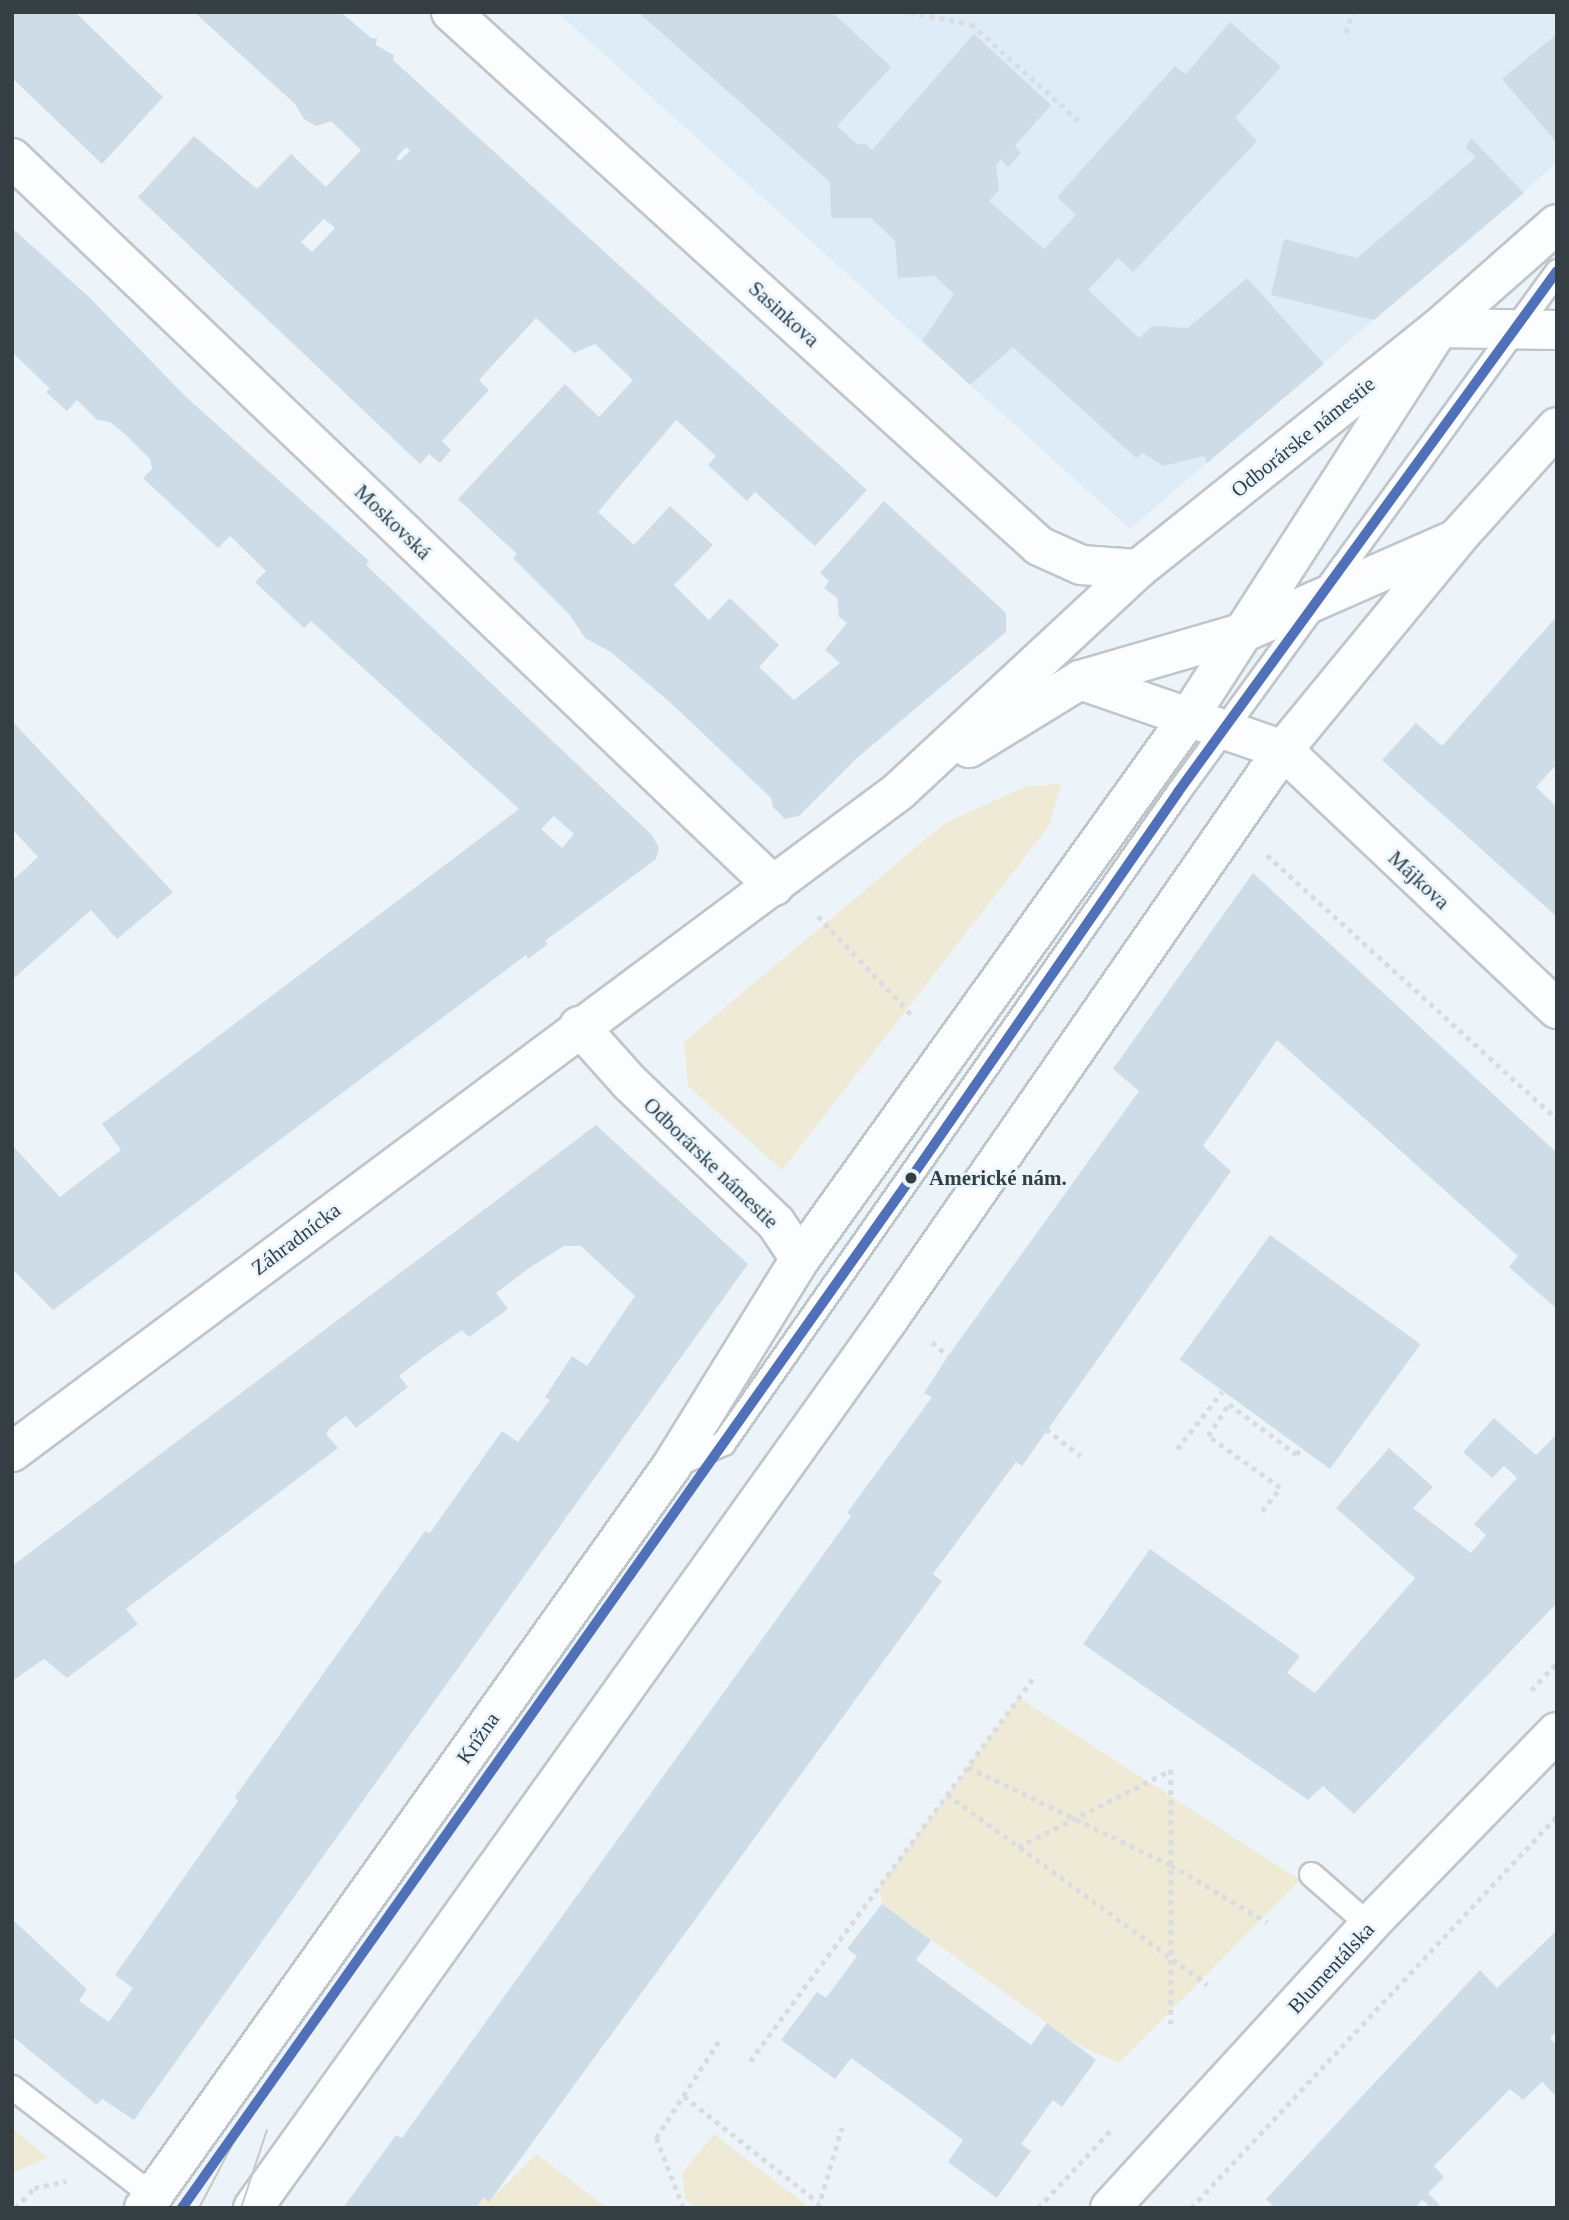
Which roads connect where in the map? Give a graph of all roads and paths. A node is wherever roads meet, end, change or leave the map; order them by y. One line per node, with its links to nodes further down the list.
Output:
1 (451, 12): 14 (street, Sasinkova)
2 (910, 12): 5 (path)
3 (1352, 12): 4 (path)
4 (1346, 33)
5 (1079, 121)
6 (12, 158): 23 (street, Moskovská)
7 (1557, 224): 9 (street)
8 (1557, 271): 10 (lane)
9 (1439, 328): 10 (street); 14 (street, Odborárske námestie); 16 (street, Odborárske námestie)
10 (1513, 329): 11 (street); 15 (lane)
11 (1557, 330)
12 (1557, 427): 13 (street, Odborárske námestie)
13 (1457, 538): 15 (street, Odborárske námestie); 20 (street, Odborárske námestie)
14 (1139, 569): 21 (street, Odborárske námestie)
15 (1313, 604): 16 (street, Odborárske námestie); 19 (lane)
16 (1242, 633): 17 (street, Odborárske námestie); 18 (street, Odborárske námestie)
17 (1080, 680): 18 (street); 21 (street, Odborárske námestie)
18 (1188, 718): 19 (street); 29 (street, Odborárske námestie)
19 (1224, 730): 20 (street); 38 (lane)
20 (1283, 750): 25 (street, Májkova); 63 (street, Odborárske námestie)
21 (899, 791): 23 (street, Odborárske námestie)
22 (1256, 846): 28 (path)
23 (774, 886): 27 (street, Odborárske námestie)
24 (818, 916): 26 (path)
25 (1557, 1009)
26 (917, 1021)
27 (579, 1026): 29 (street, Odborárske námestie); 34 (street, Záhradnícka)
28 (1557, 1119)
29 (800, 1259): 38 (street, Krížna)
30 (932, 1342): 31 (path)
31 (948, 1356)
32 (1222, 1392): 35 (path)
33 (1046, 1429): 37 (path)
34 (15, 1445)
35 (1177, 1449)
36 (1301, 1449): 39 (path)
37 (1081, 1456)
38 (671, 1467): 60 (street, Krížna)
39 (1262, 1511)
40 (1035, 1676): 42 (path)
41 (1557, 1732): 50 (street, Blumentálska)
42 (968, 1768): 43 (path); 45 (path)
43 (947, 1794): 46 (path); 55 (path)
44 (1557, 1816): 66 (path)
45 (1075, 1818): 46 (path); 47 (path); 47 (path)
46 (1018, 1847): 51 (path)
47 (1171, 1865): 49 (path); 51 (path)
48 (1311, 1874): 50 (lane)
49 (1267, 1922)
50 (1369, 1926): 65 (street, Blumentálska)
51 (1171, 1961): 52 (path); 53 (path)
52 (1208, 1985)
53 (1171, 2024)
54 (720, 2039): 57 (path)
55 (750, 2061)
56 (12, 2087): 59 (lane)
57 (684, 2096): 61 (path); 64 (path)
58 (842, 2127): 61 (path)
59 (114, 2169): 60 (lane); 62 (path)
60 (155, 2204)
61 (818, 2205)
62 (15, 2208)
63 (253, 2208)
64 (683, 2208)
65 (1110, 2208)
66 (1191, 2208)

